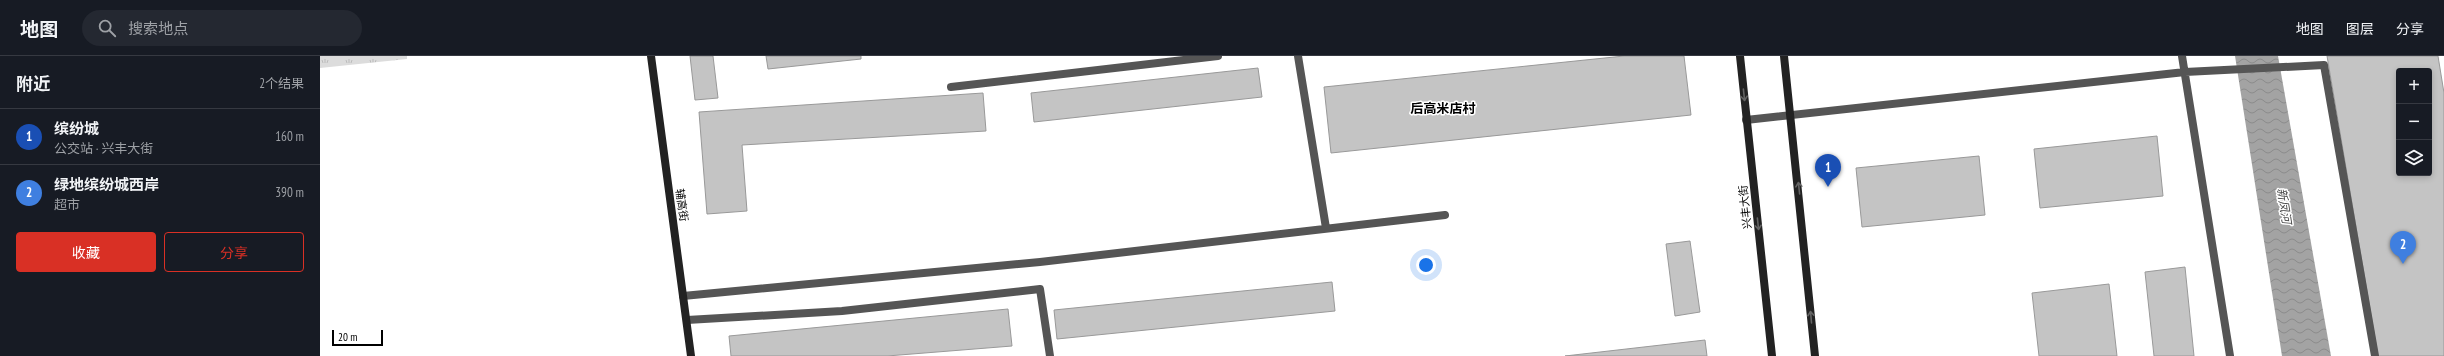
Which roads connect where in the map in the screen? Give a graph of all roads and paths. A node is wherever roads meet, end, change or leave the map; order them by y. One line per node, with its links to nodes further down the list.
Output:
1 (651, 56): 13 (main road, 辅高街)
2 (1218, 56): 8 (street)
3 (1298, 56): 12 (street)
4 (1740, 56): 10 (main road, 兴丰大街, one-way to 10)
5 (1784, 56): 9 (main road)
6 (2182, 56): 7 (street)
7 (2185, 72): 9 (street); 19 (street); 20 (street)
8 (952, 87)
9 (1791, 117): 10 (street); 18 (main road, one-way to 9)
10 (1746, 120): 17 (main road, 兴丰大街, one-way to 17)
11 (1445, 215): 12 (street)
12 (1326, 228): 13 (street)
13 (683, 296): 14 (main road, 辅高街)
14 (687, 320): 15 (main road, 辅高街); 16 (street)
15 (691, 356)
16 (1050, 356)
17 (1772, 356)
18 (1815, 356)
19 (2230, 356)
20 (2374, 356)

